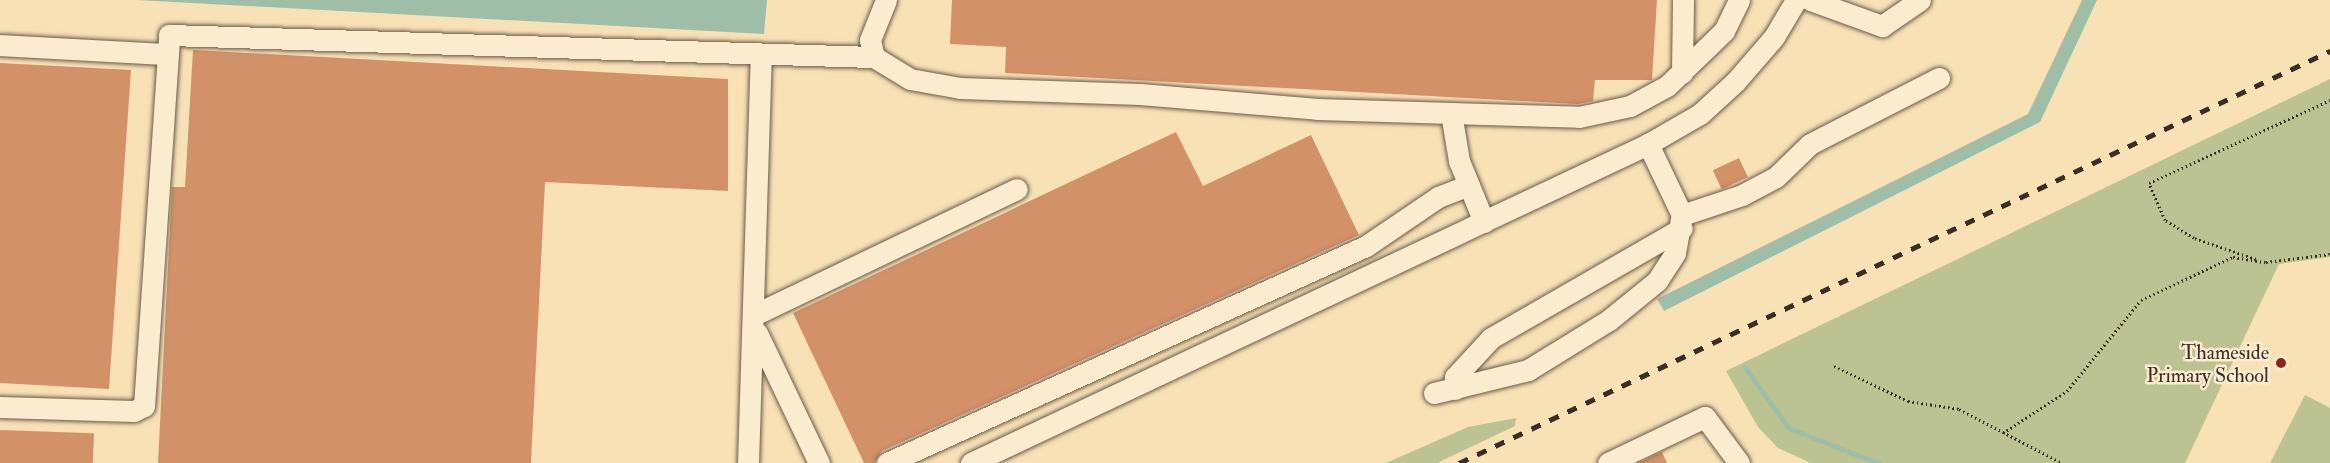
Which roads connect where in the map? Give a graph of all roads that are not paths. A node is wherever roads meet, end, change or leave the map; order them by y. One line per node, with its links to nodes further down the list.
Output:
1 (886, 0): 10 (street)
2 (1683, 0): 11 (street)
3 (1739, 0): 11 (street)
4 (1796, 0): 14 (street)
5 (1810, 0): 6 (street)
6 (1920, 0)
7 (0, 45): 8 (street)
8 (168, 54): 9 (street); 24 (street)
9 (761, 54): 10 (street); 21 (street)
10 (874, 57): 13 (street)
11 (1682, 73): 13 (street)
12 (1939, 78): 17 (street)
13 (1451, 113): 15 (street)
14 (1648, 144): 17 (street); 18 (street)
15 (1469, 185): 18 (street); 19 (street)
16 (1017, 189): 21 (street)
17 (1682, 221): 22 (street); 22 (street)
18 (1484, 222): 20 (street)
19 (1366, 246): 20 (street); 27 (street)
20 (1369, 276): 28 (street)
21 (756, 322): 25 (street); 26 (street)
22 (1455, 389): 23 (street)
23 (1434, 393)
24 (0, 407)
25 (748, 463)
26 (819, 463)
27 (887, 463)
28 (971, 463)
29 (1608, 463): 30 (street)
30 (1739, 463)

